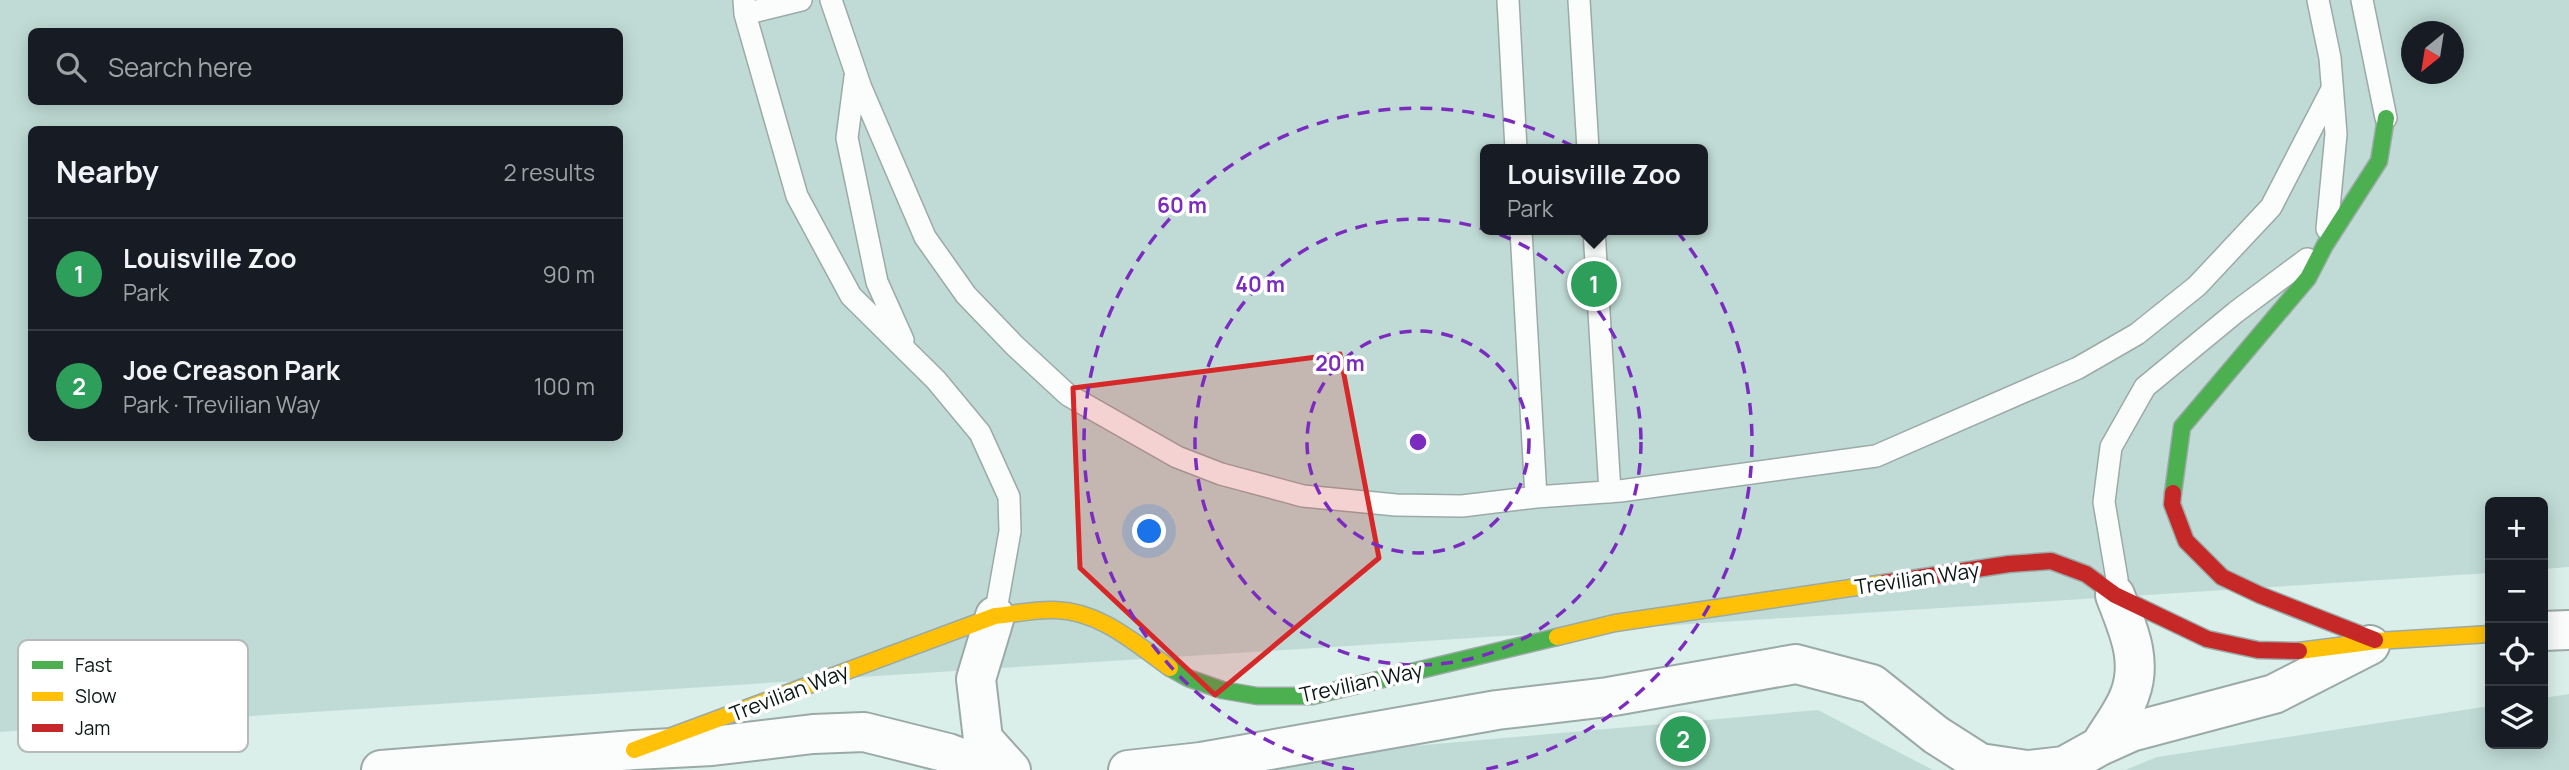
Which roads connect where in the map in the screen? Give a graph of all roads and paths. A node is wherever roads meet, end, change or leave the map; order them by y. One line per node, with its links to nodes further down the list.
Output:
1 (801, 0): 7 (lane)
2 (831, 0): 8 (lane)
3 (1508, 0): 11 (lane)
4 (1579, 0): 12 (lane)
5 (2318, 0): 9 (lane)
6 (2362, 0): 10 (lane)
7 (745, 7): 16 (lane)
8 (856, 72): 16 (lane); 18 (lane)
9 (2332, 89): 15 (lane); 17 (lane)
10 (2386, 118): 15 (street)
11 (1516, 144)
12 (1588, 144)
13 (1521, 235): 18 (lane)
14 (1594, 235): 17 (lane)
15 (2325, 245): 19 (lane); 24 (street)
16 (909, 353): 20 (lane)
17 (1610, 492): 18 (lane)
18 (1536, 497)
19 (2115, 595): 20 (street, Trevilian Way); 24 (street, Trevilian Way); 25 (street, Trevilian Way)
20 (995, 616): 26 (street, Trevilian Way); 29 (street)
21 (2569, 629): 22 (street)
22 (2548, 631)
23 (2485, 634): 24 (street, Trevilian Way)
24 (2377, 641): 25 (street, Trevilian Way)
25 (2100, 746): 31 (street, Trevilian Way)
26 (634, 750): 27 (street, Trevilian Way); 28 (street, Trevilian Way)
27 (399, 769)
28 (993, 770)
29 (1011, 770)
30 (1128, 770): 31 (street, Trevilian Way)
31 (2028, 770)

